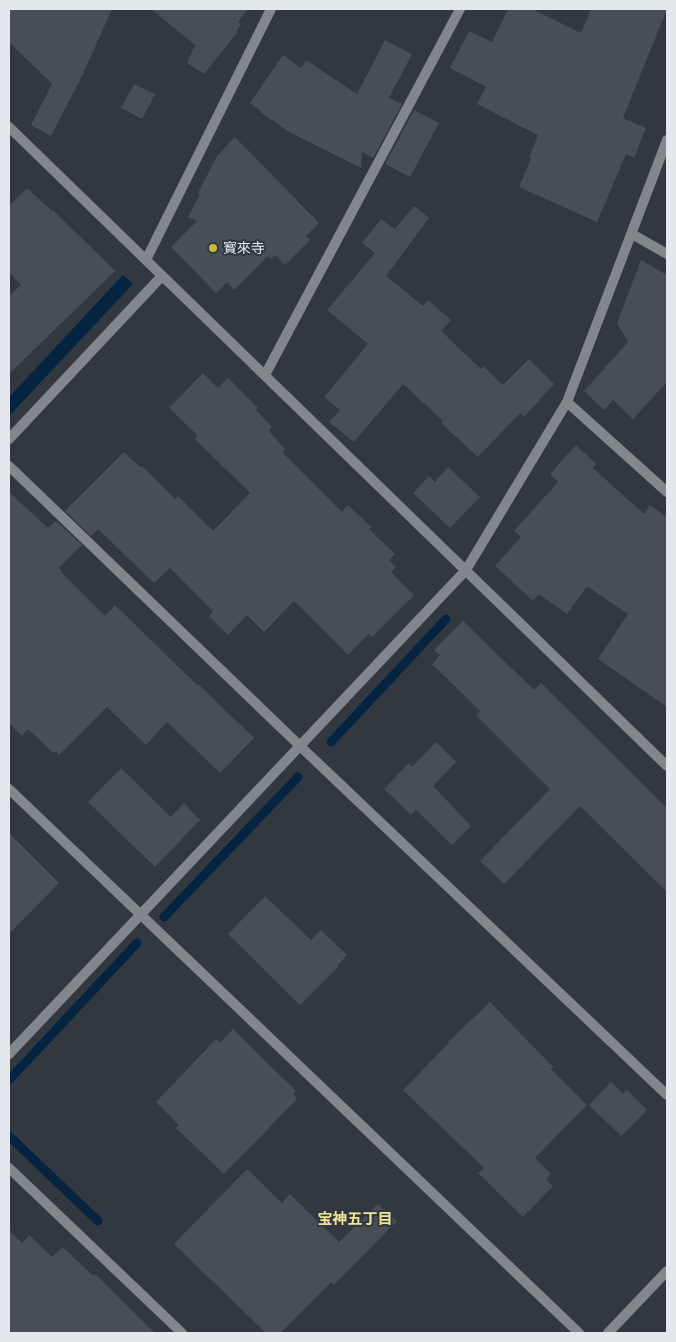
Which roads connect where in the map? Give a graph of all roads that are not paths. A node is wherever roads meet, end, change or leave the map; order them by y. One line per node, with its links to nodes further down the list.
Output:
1 (271, 9): 7 (street)
2 (460, 9): 9 (street)
3 (9, 127): 7 (street)
4 (667, 140): 5 (street)
5 (632, 234): 6 (street); 10 (street)
6 (667, 254)
7 (146, 260): 8 (street)
8 (162, 276): 9 (street); 11 (street)
9 (265, 375): 14 (street)
10 (567, 402): 13 (street); 14 (street)
11 (9, 439)
12 (9, 466): 15 (street)
13 (667, 492)
14 (466, 570): 15 (street); 16 (street)
15 (300, 746): 18 (street); 20 (street)
16 (667, 766)
17 (9, 789): 18 (street)
18 (140, 914): 19 (street); 24 (street)
19 (9, 1054)
20 (667, 1096)
21 (9, 1168): 23 (street)
22 (667, 1271): 25 (street)
23 (182, 1333)
24 (579, 1333)
25 (608, 1333)

